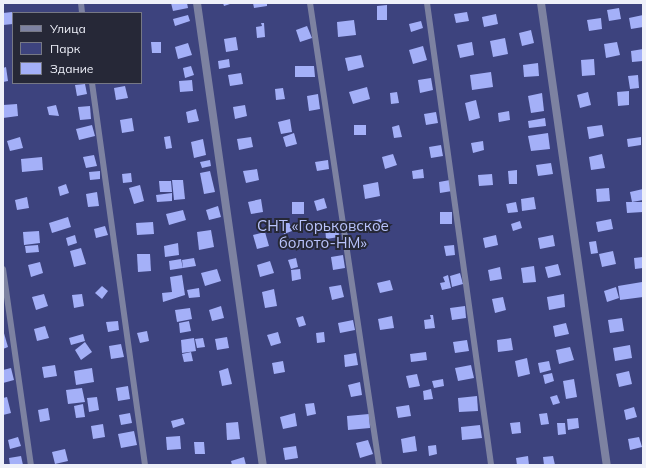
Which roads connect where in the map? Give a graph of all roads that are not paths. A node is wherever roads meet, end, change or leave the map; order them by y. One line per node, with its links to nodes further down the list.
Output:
1 (197, 3): 9 (street)
2 (310, 3): 10 (lane)
3 (427, 3): 11 (lane)
4 (540, 3): 12 (street)
5 (92, 84): 8 (lane)
6 (3, 268): 7 (lane)
7 (31, 465)
8 (145, 465)
9 (263, 465)
10 (379, 465)
11 (491, 465)
12 (607, 465)

